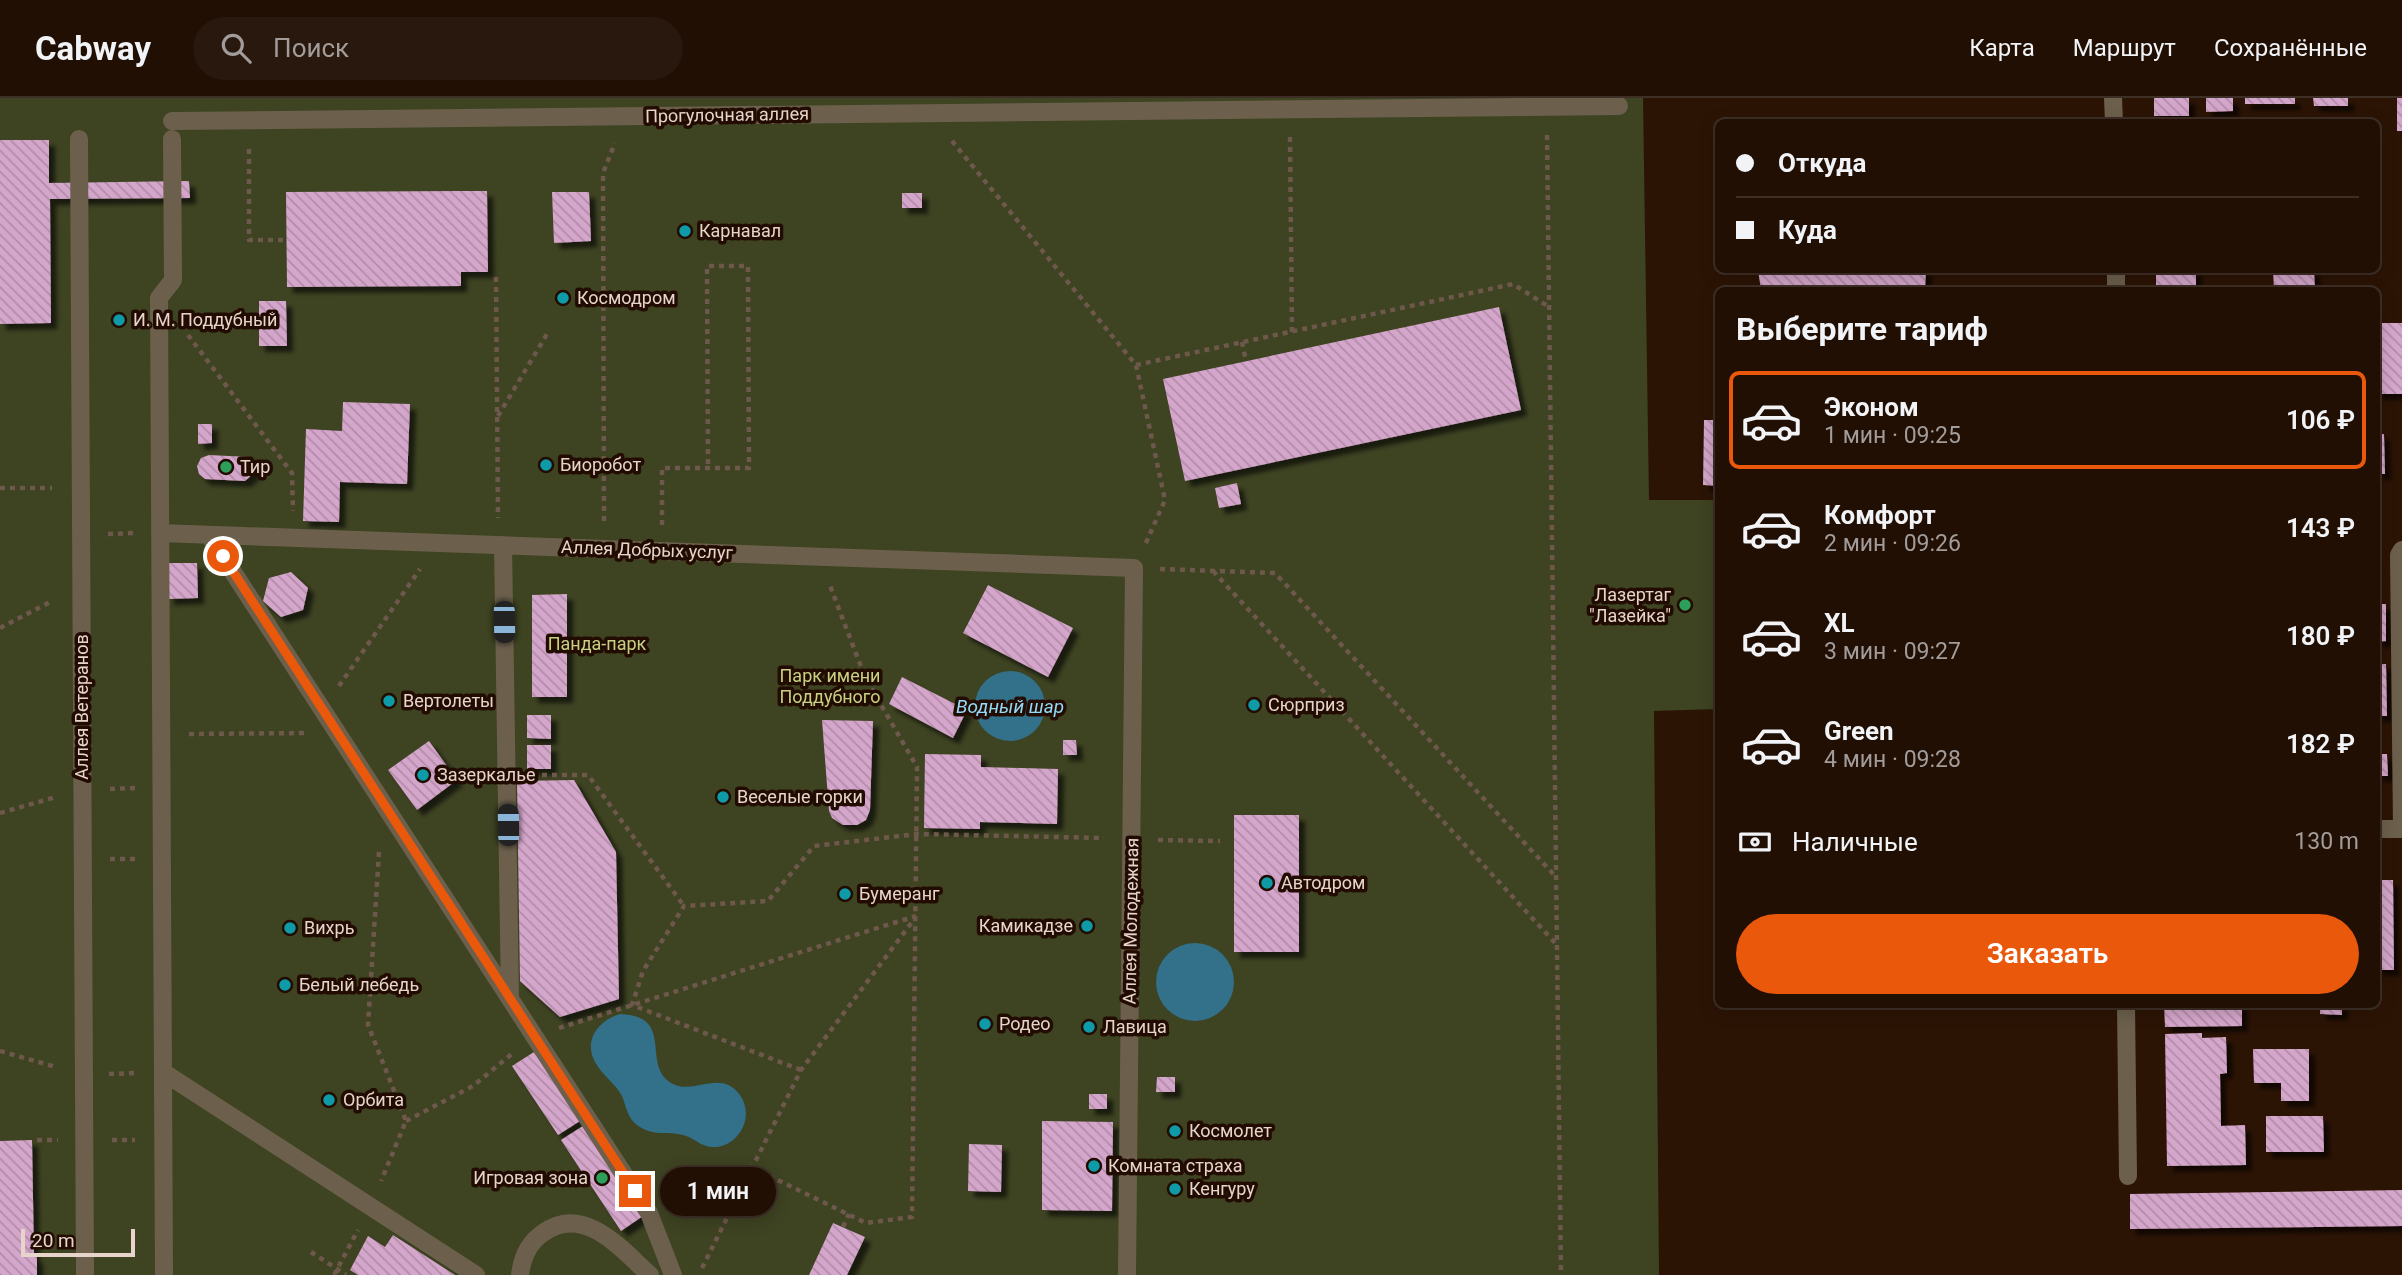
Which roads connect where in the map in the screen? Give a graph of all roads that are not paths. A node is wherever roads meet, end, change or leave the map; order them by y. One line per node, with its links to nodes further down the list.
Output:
1 (2113, 98): 3 (street)
2 (1619, 106): 5 (street, Прогулочная аллея)
3 (2114, 119)
4 (79, 139): 16 (street, Аллея Ветеранов)
5 (160, 533): 6 (street, Аллея Добрых услуг); 14 (street)
6 (209, 535): 7 (street, Аллея Добрых услуг); 12 (street)
7 (500, 545): 9 (street, Аллея Добрых услуг); 12 (street)
8 (2402, 550): 11 (street)
9 (1134, 568): 22 (street, Аллея Молодежная)
10 (2380, 829): 11 (street)
11 (2402, 829)
12 (510, 999): 21 (street)
13 (2126, 1008): 15 (street)
14 (163, 1072): 17 (street); 18 (street)
15 (2128, 1177)
16 (85, 1275)
17 (164, 1275)
18 (476, 1275)
19 (520, 1275): 20 (street)
20 (650, 1275)
21 (673, 1275)
22 (1127, 1275)

